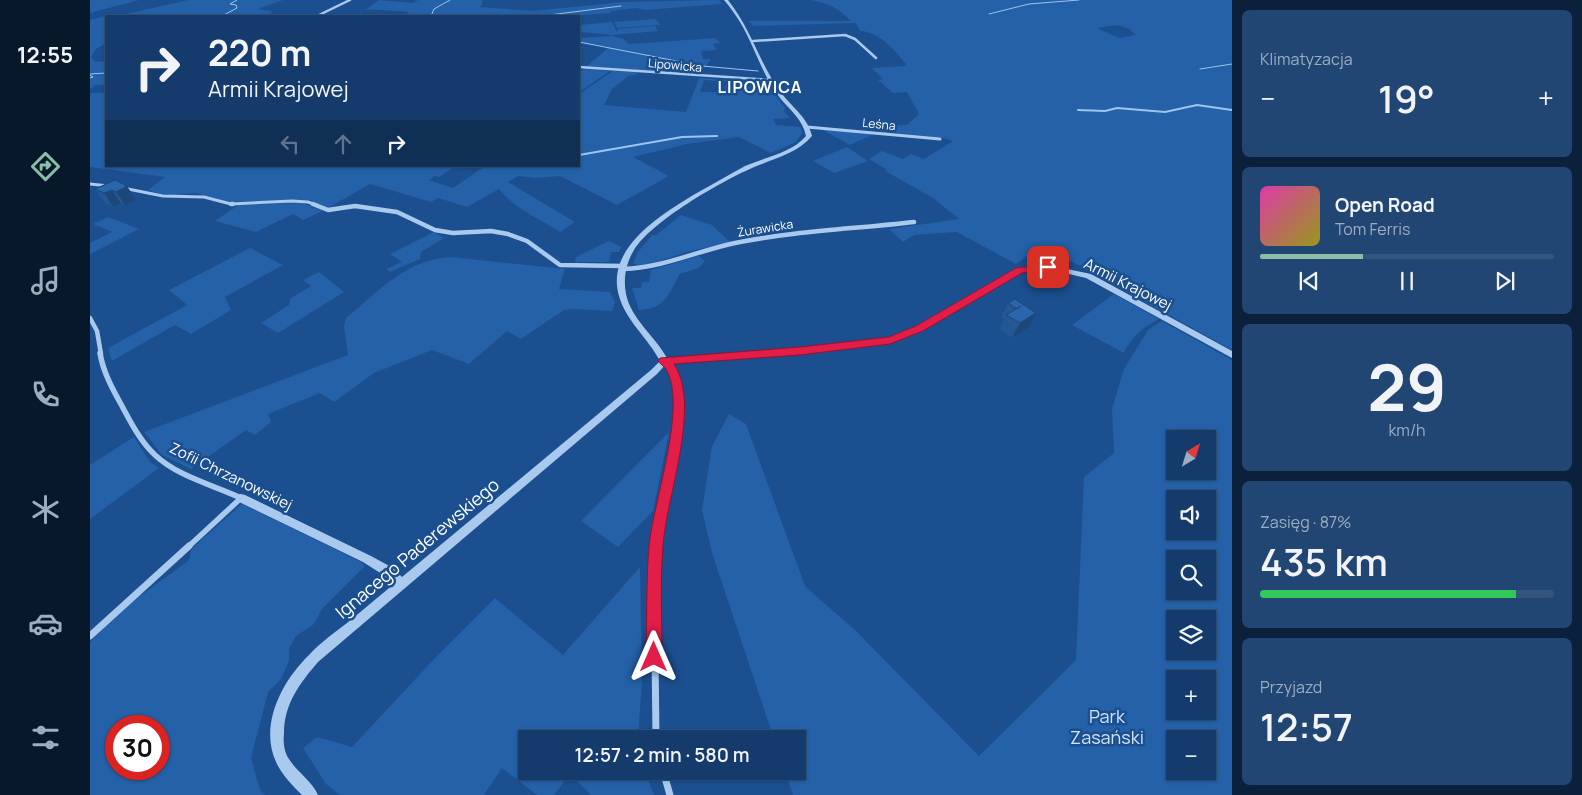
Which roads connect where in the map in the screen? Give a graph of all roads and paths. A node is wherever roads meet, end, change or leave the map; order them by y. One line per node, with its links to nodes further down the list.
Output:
1 (350, 0): 3 (street)
2 (726, 0): 4 (street)
3 (319, 15)
4 (753, 41): 5 (street); 7 (street)
5 (876, 58)
6 (580, 67): 7 (street, Lipowicka)
7 (770, 80): 8 (street)
8 (807, 127): 9 (street, Leśna); 12 (street)
9 (940, 139)
10 (90, 184): 12 (street, Żurawicka)
11 (914, 222): 12 (street, Żurawicka)
12 (623, 267): 15 (street)
13 (90, 318): 16 (street, Zofii Chrzanowskiej)
14 (1232, 355): 15 (street, Armii Krajowej)
15 (664, 361): 17 (street, Ignacego Paderewskiego); 19 (street)
16 (241, 498): 17 (street, Zofii Chrzanowskiej); 18 (street)
17 (402, 584): 21 (street, Ignacego Paderewskiego)
18 (90, 636)
19 (655, 730)
20 (666, 780): 22 (street)
21 (311, 795)
22 (670, 795)

